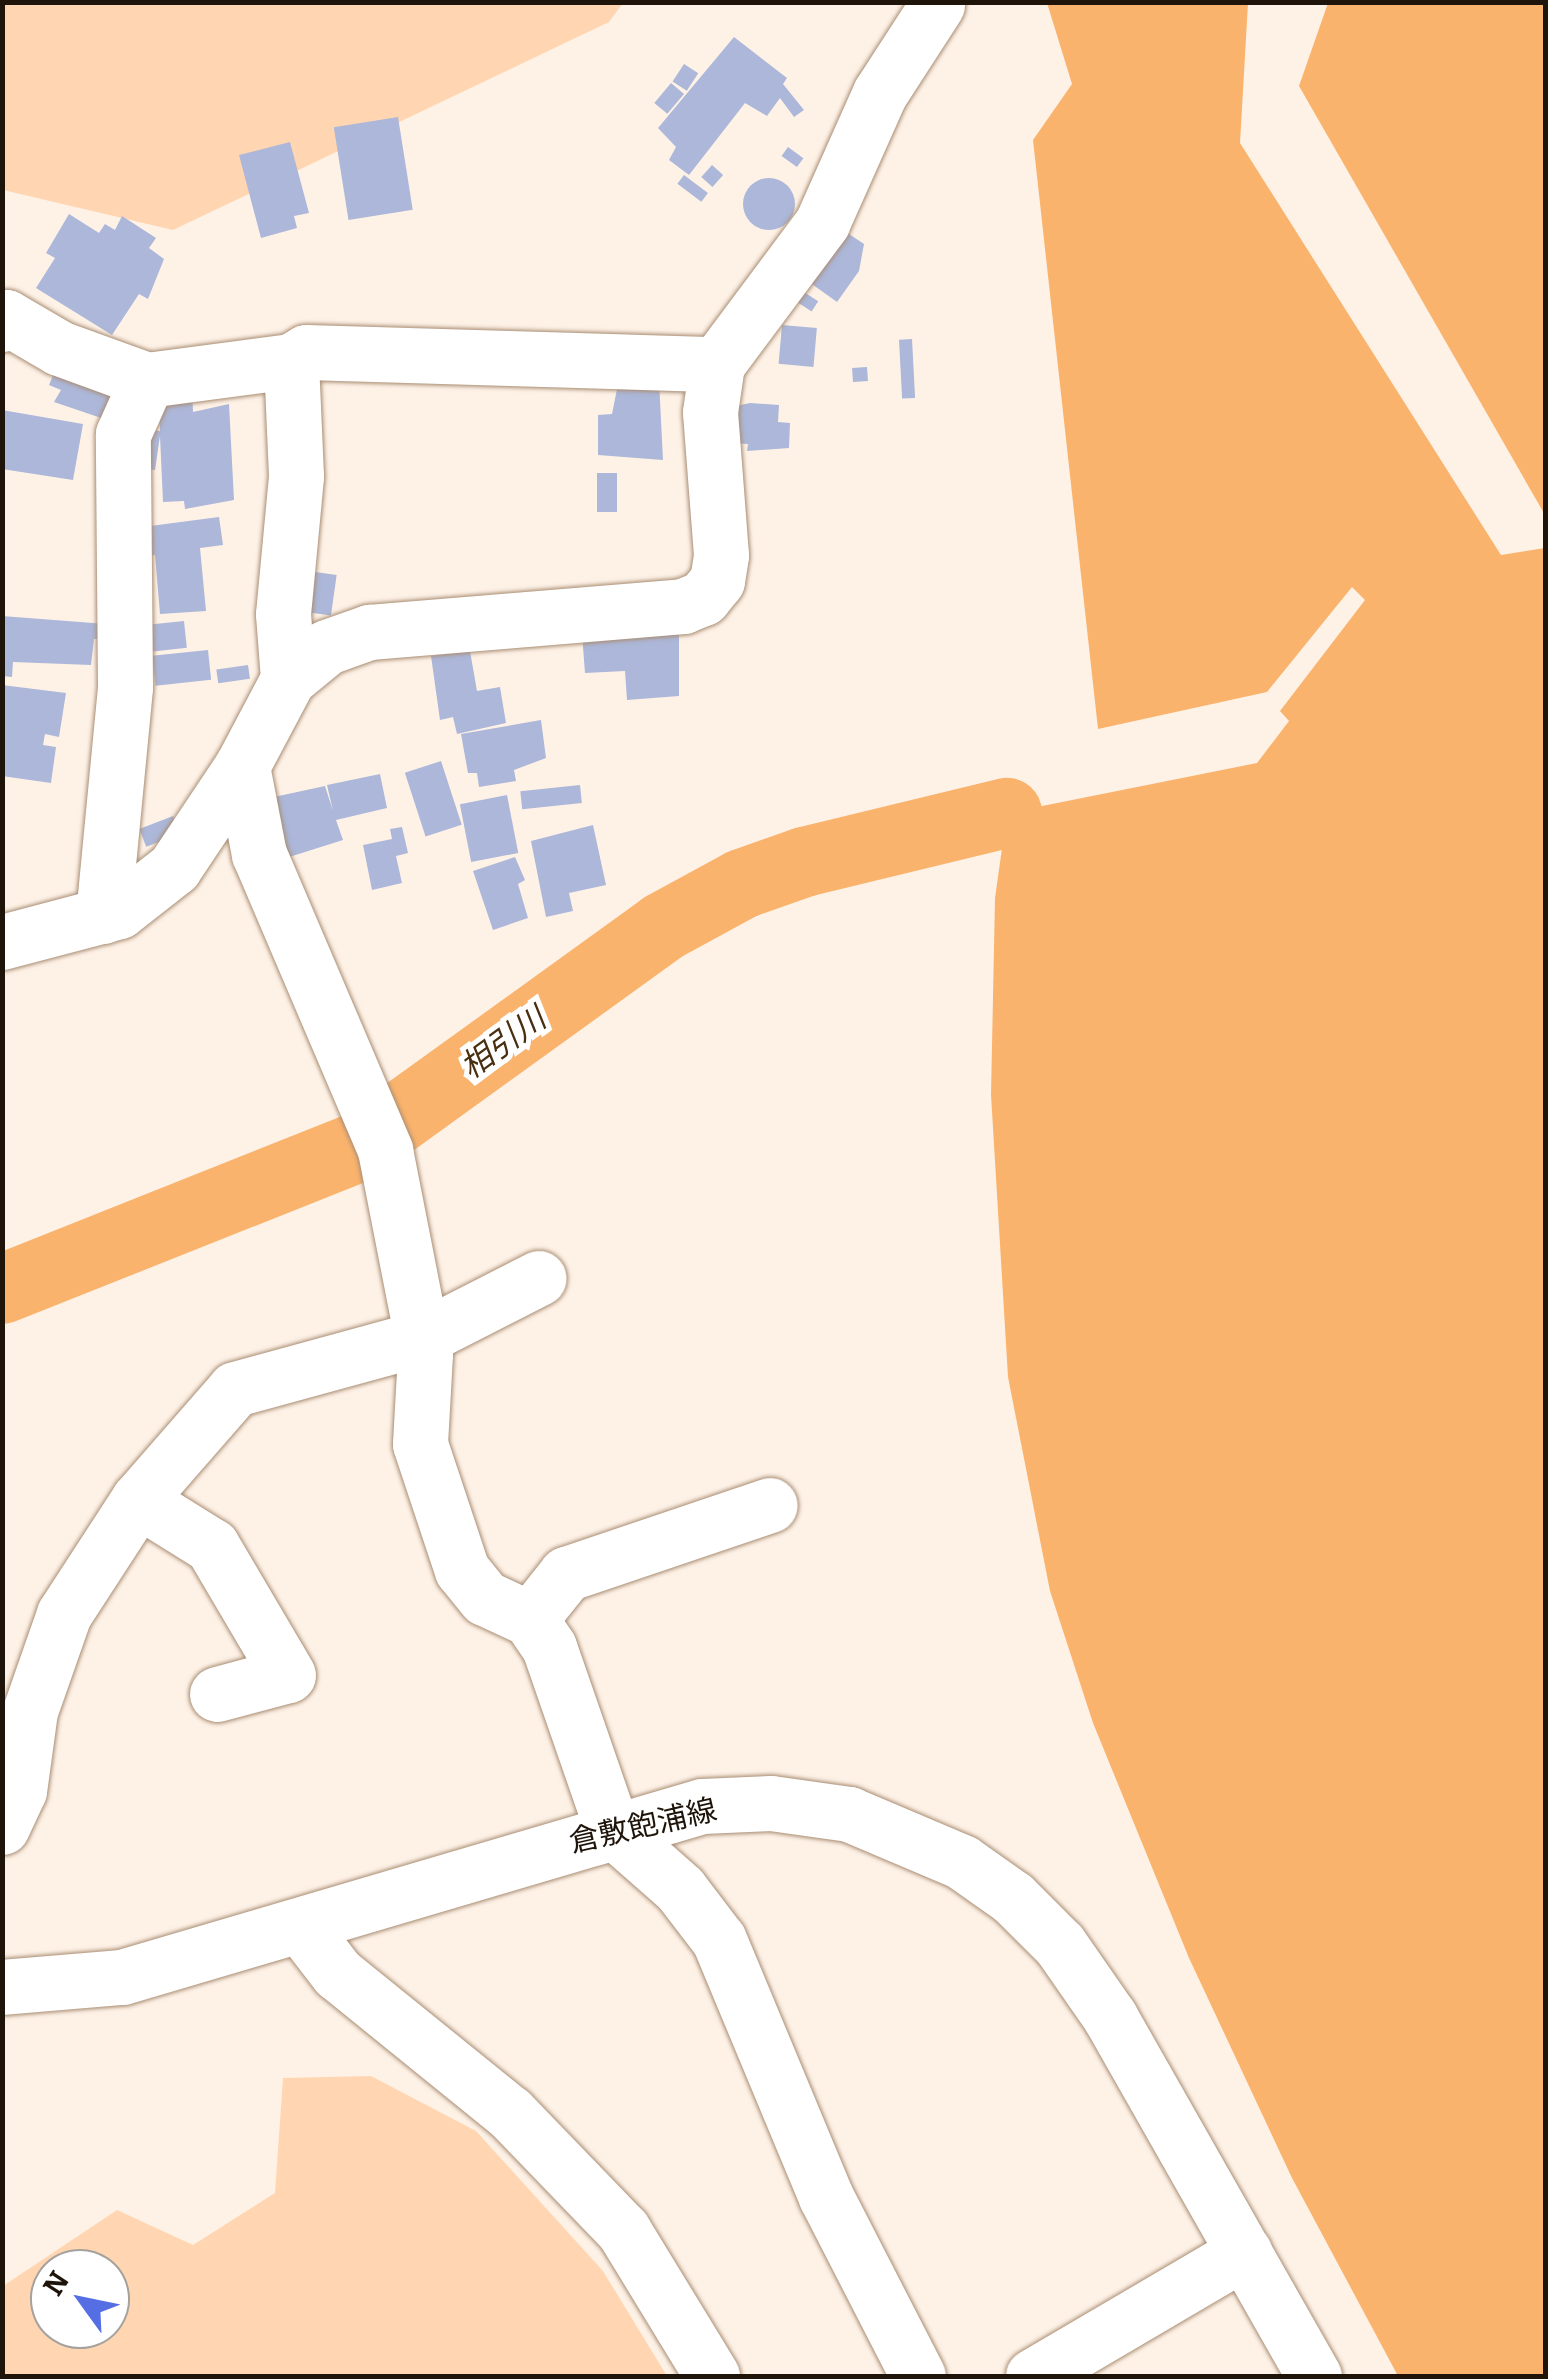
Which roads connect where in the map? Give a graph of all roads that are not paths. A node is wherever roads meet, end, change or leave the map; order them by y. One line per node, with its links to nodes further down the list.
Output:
1 (937, 5): 4 (street)
2 (2, 324): 5 (street)
3 (291, 361): 4 (street); 5 (street); 6 (street)
4 (717, 364): 6 (street)
5 (147, 380): 8 (street)
6 (288, 679): 7 (street)
7 (242, 766): 8 (street); 11 (street)
8 (103, 916): 9 (street)
9 (2, 942)
10 (539, 1278): 11 (street)
11 (422, 1338): 12 (street); 14 (street)
12 (138, 1500): 15 (street); 16 (street)
13 (770, 1504): 14 (street)
14 (530, 1618): 17 (street)
15 (218, 1694)
16 (2, 1826)
17 (612, 1829): 18 (street, 倉敷飽浦線); 20 (street, 倉敷飽浦線); 22 (street)
18 (300, 1925): 19 (street, 倉敷飽浦線); 21 (street)
19 (2, 1987)
20 (1244, 2252): 23 (street); 24 (street, 倉敷飽浦線)
21 (712, 2376)
22 (918, 2376)
23 (1032, 2376)
24 (1314, 2376)

